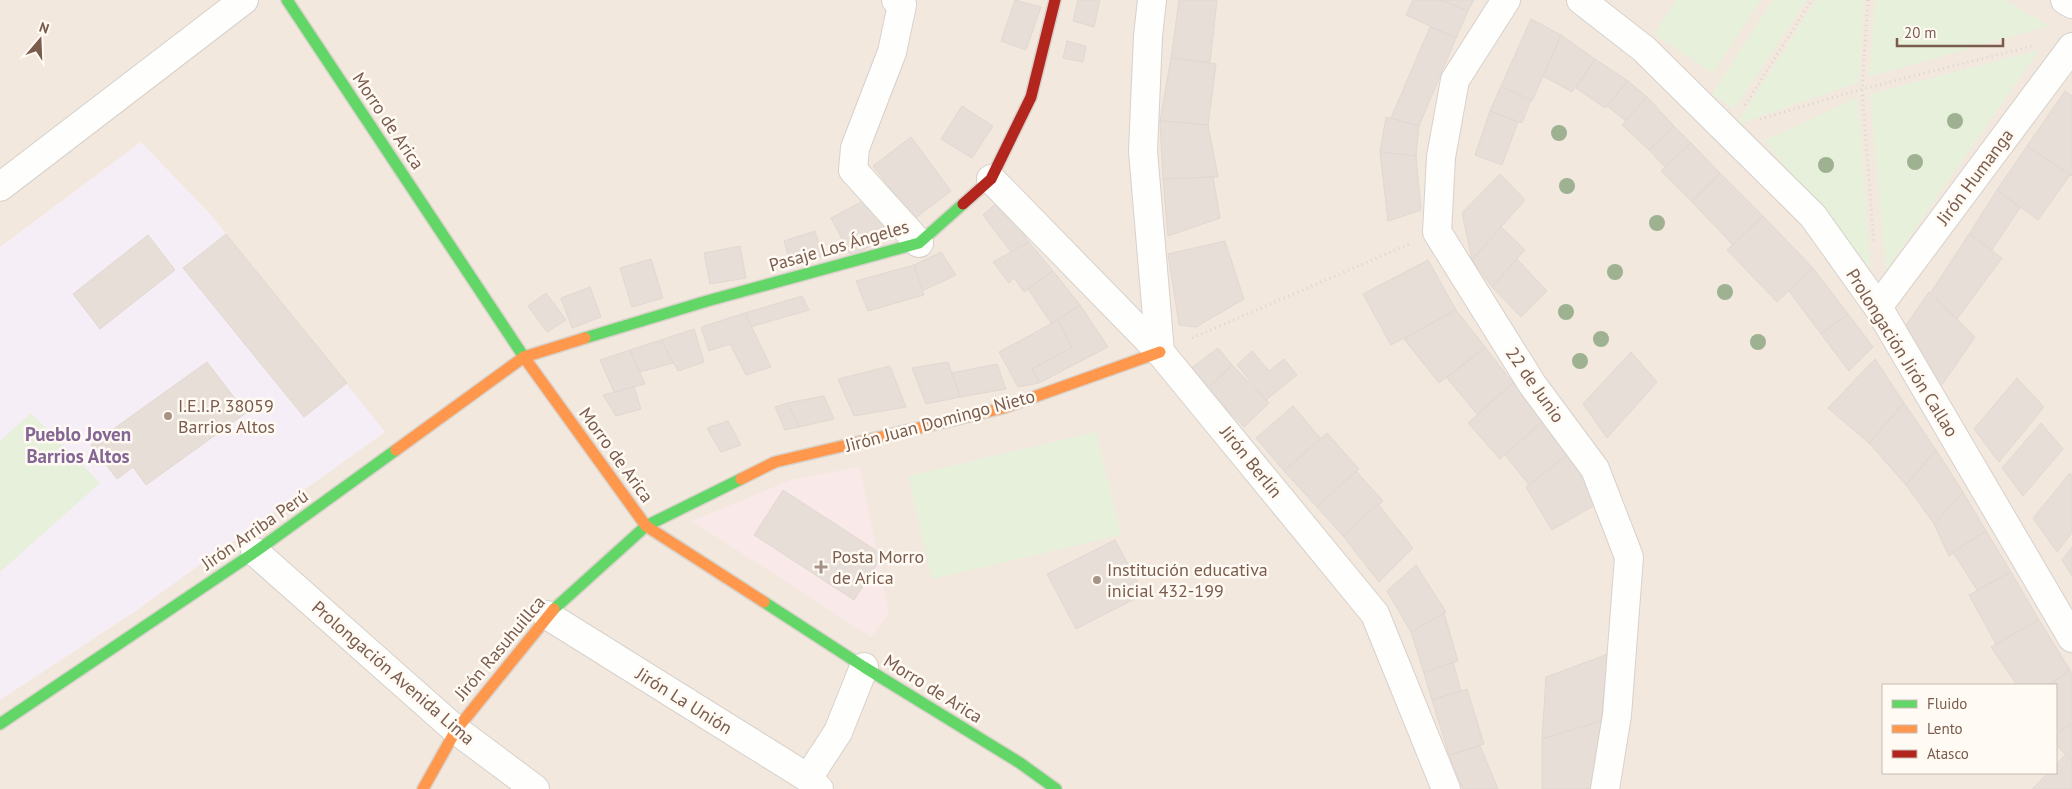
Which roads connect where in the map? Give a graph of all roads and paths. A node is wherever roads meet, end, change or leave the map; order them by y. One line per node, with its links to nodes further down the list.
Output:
1 (244, 0): 18 (street)
2 (286, 0): 24 (street, Morro de Arica)
3 (896, 0): 20 (street)
4 (1055, 0): 17 (street, Pasaje Los Ángeles)
5 (1152, 0): 23 (street)
6 (1506, 0): 19 (street)
7 (1581, 0): 22 (street, Prolongación Jirón Callao)
8 (1812, 0): 15 (path)
9 (1868, 0): 14 (path)
10 (2065, 0): 11 (street)
11 (2072, 4)
12 (2034, 46): 14 (path)
13 (2072, 47): 22 (street, Jirón Humanga)
14 (1862, 89): 16 (path); 21 (path)
15 (1741, 111)
16 (1759, 119)
17 (991, 179): 20 (street, Pasaje Los Ángeles); 23 (street, Jirón Berlín)
18 (0, 187)
19 (1437, 232): 23 (path); 37 (street, 22 de Junio)
20 (919, 243): 24 (street, Pasaje Los Ángeles)
21 (1874, 248)
22 (1878, 307): 28 (street, Prolongación Jirón Callao)
23 (1160, 352): 25 (street, Jirón Juan Domingo Nieto); 36 (street, Jirón Berlín)
24 (524, 357): 25 (street, Morro de Arica); 26 (street, Jirón Arriba Perú)
25 (646, 526): 27 (street, Jirón Rasuhuillca); 29 (street, Morro de Arica)
26 (256, 552): 30 (street, Jirón Arriba Perú); 31 (street, Prolongación Avenida Lima)
27 (547, 615): 31 (street, Jirón Rasuhuillca); 32 (street, Jirón La Unión)
28 (2072, 638)
29 (864, 667): 32 (street); 35 (street, Morro de Arica)
30 (0, 724)
31 (456, 730): 33 (street, Jirón Rasuhuillca); 34 (street, Prolongación Avenida Lima)
32 (813, 784)
33 (423, 789)
34 (535, 789)
35 (1056, 789)
36 (1446, 789)
37 (1605, 789)

